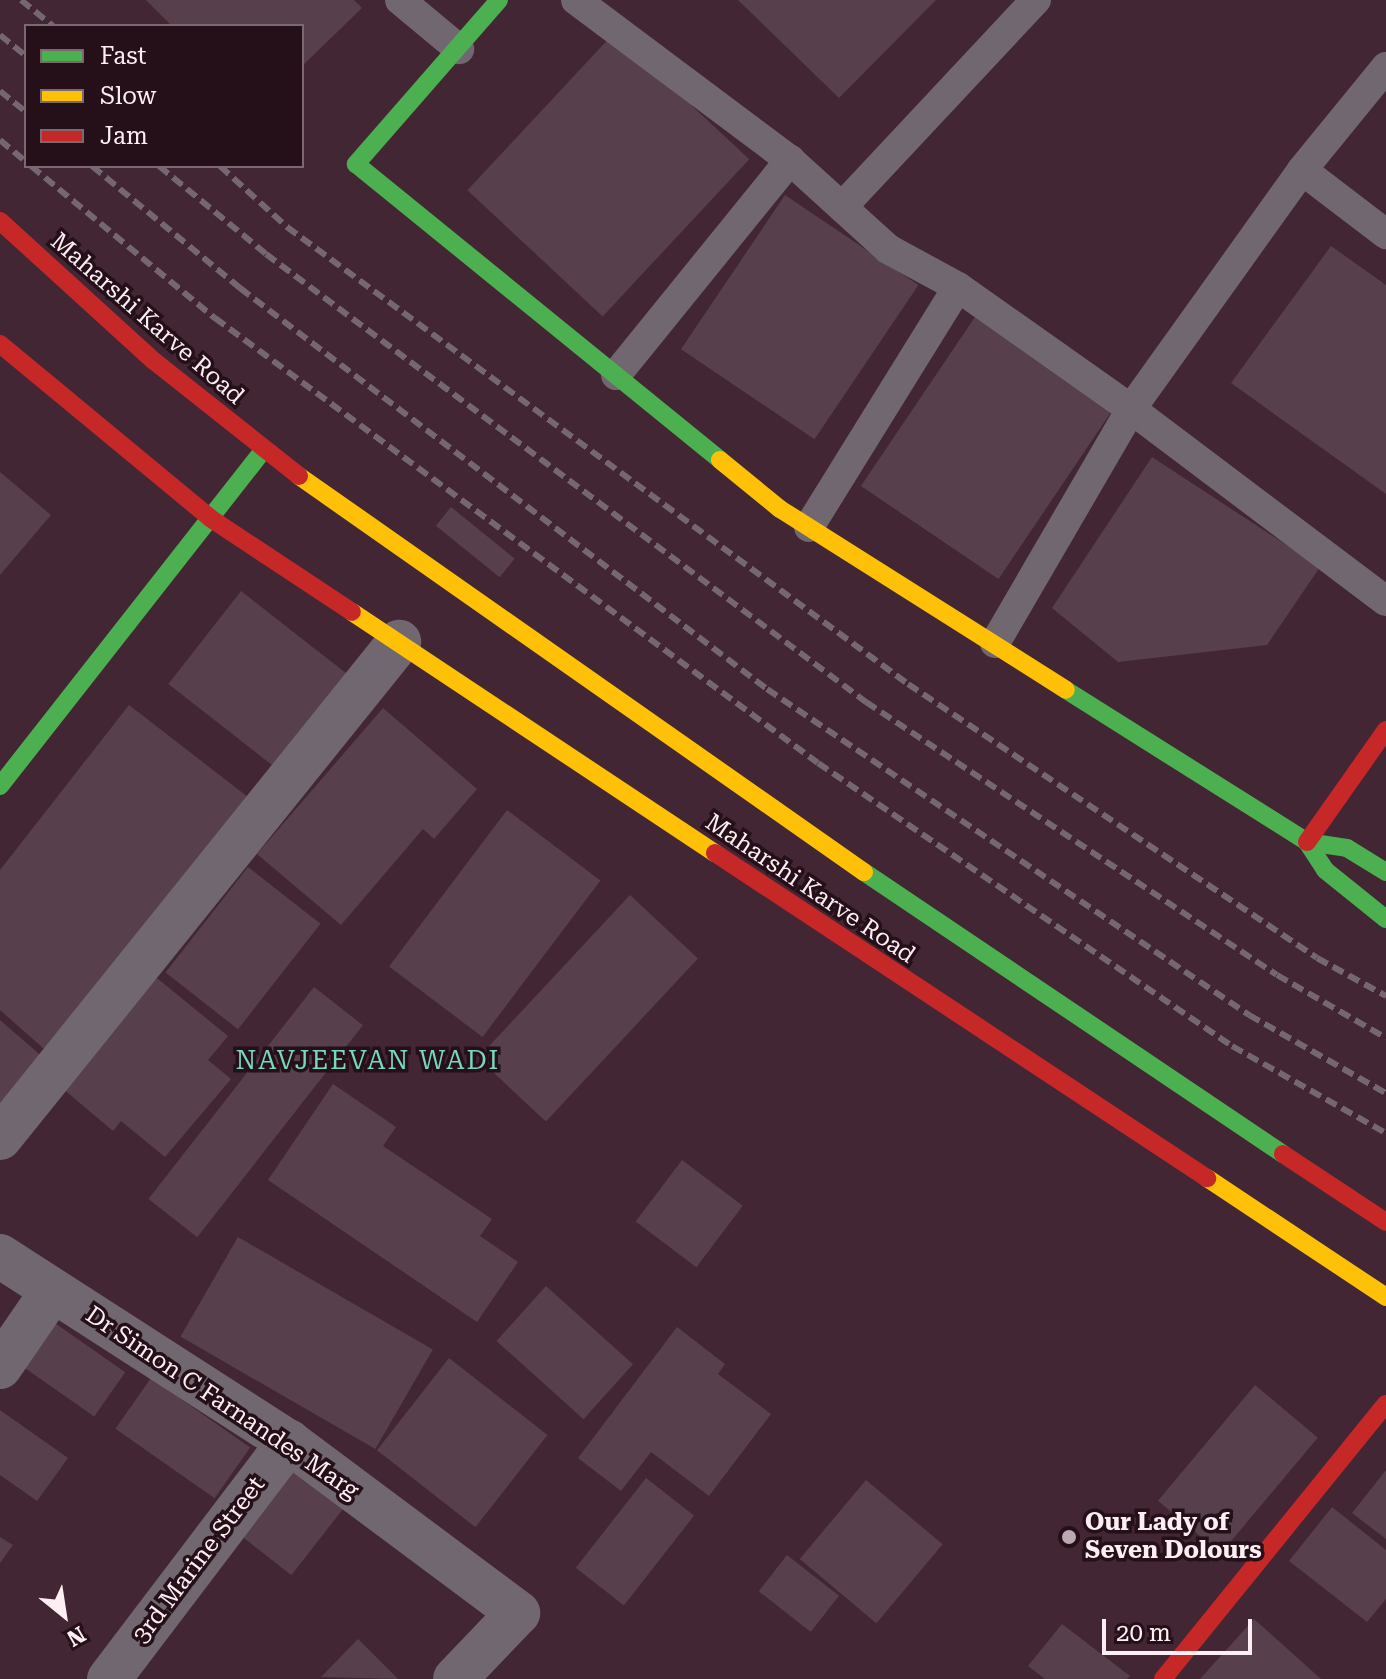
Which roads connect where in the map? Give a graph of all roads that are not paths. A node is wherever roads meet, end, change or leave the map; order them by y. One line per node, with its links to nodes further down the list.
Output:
1 (400, 0): 5 (lane)
2 (499, 0): 5 (main road)
3 (576, 0): 7 (lane)
4 (1036, 0): 9 (lane)
5 (459, 49): 14 (main road)
6 (1386, 67): 8 (lane)
7 (790, 160): 9 (lane); 14 (lane)
8 (1302, 170): 11 (lane); 15 (lane)
9 (842, 207): 12 (lane)
10 (0, 221): 16 (main road, Maharshi Karve Road)
11 (1386, 234)
12 (958, 287): 15 (lane); 18 (lane)
13 (0, 344): 17 (main road, Maharshi Karve Road)
14 (616, 375): 18 (main road)
15 (1131, 409): 19 (lane); 21 (lane)
16 (263, 451): 17 (main road); 28 (main road, Maharshi Karve Road)
17 (210, 518): 20 (main road, Maharshi Karve Road); 23 (main road)
18 (809, 527): 21 (main road)
19 (1386, 601)
20 (399, 642): 27 (street); 31 (main road, Maharshi Karve Road)
21 (995, 643): 24 (main road)
22 (1386, 730): 24 (main road)
23 (0, 786)
24 (1307, 842): 25 (main road); 26 (main road)
25 (1386, 872)
26 (1386, 919)
27 (0, 1138)
28 (1386, 1222)
29 (0, 1256): 30 (street, Dr Simon C Farnandes Marg)
30 (53, 1290): 32 (street); 34 (street, Dr Simon C Farnandes Marg)
31 (1386, 1297)
32 (0, 1367)
33 (1386, 1404): 37 (main road)
34 (289, 1442): 35 (street, 3rd Marine Street); 36 (street, Dr Simon C Farnandes Marg)
35 (109, 1679)
36 (455, 1679)
37 (1163, 1679)

